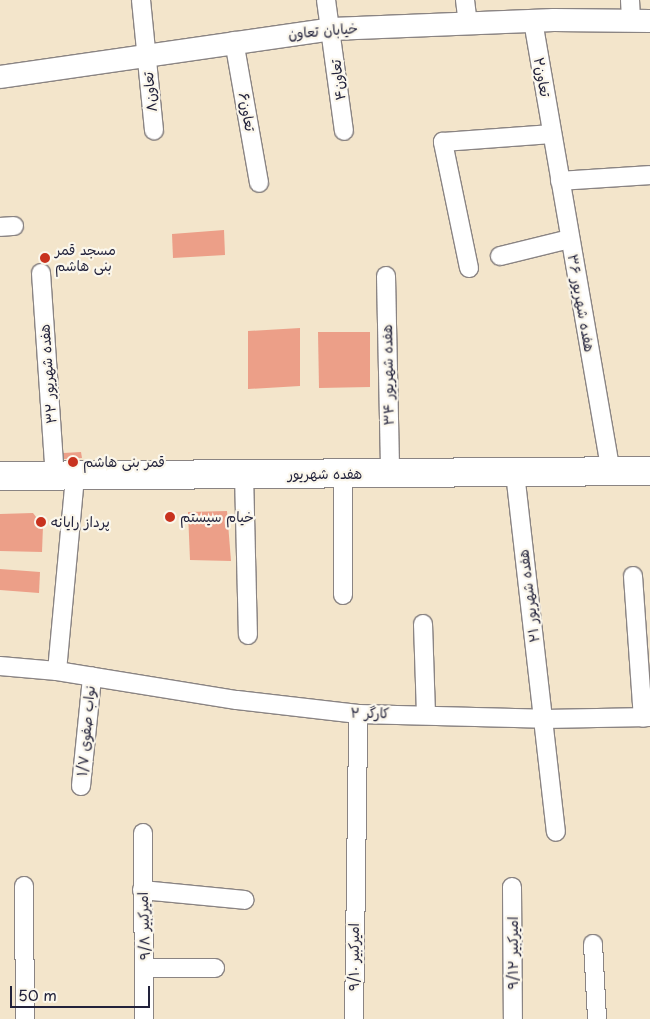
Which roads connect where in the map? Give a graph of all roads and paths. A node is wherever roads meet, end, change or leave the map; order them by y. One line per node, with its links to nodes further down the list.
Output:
1 (141, 0): 9 (street, تعاون۸)
2 (326, 0): 7 (street, تعاون۴)
3 (465, 0): 6 (street)
4 (637, 14): 5 (street, خیابان تعاون)
5 (533, 21): 6 (street, خیابان تعاون); 13 (street, تعاون۲)
6 (468, 24): 7 (street, خیابان تعاون)
7 (332, 29): 8 (street, خیابان تعاون); 12 (street, تعاون۴)
8 (234, 41): 9 (street, خیابان تعاون); 16 (street, تعاون۶)
9 (146, 54): 10 (street, خیابان تعاون); 11 (street, تعاون۸)
10 (0, 77)
11 (154, 130)
12 (344, 130)
13 (552, 134): 15 (street, هفده شهریور ۳۶); 19 (street)
14 (650, 175): 15 (street)
15 (560, 180): 17 (street, هفده شهریور ۳۶)
16 (259, 183)
17 (570, 239): 18 (street); 23 (street, هفده شهریور ۳۶)
18 (500, 256)
19 (469, 268)
20 (41, 273): 29 (street, هفده شهریور ۳۲)
21 (386, 276): 24 (street, هفده شهریور ۳۴)
22 (650, 471): 23 (main road, هفده شهریور)
23 (611, 472): 25 (main road, هفده شهریور)
24 (390, 473): 25 (main road, هفده شهریور); 27 (main road, هفده شهریور)
25 (514, 473): 39 (street, هفده شهریور ۲۱)
26 (244, 474): 27 (main road, هفده شهریور); 29 (main road, هفده شهریور); 33 (street)
27 (343, 474): 31 (street)
28 (0, 476): 29 (main road, هفده شهریور)
29 (65, 476): 35 (street, هفده شهریور ۳۲)
30 (632, 576): 40 (street)
31 (343, 595)
32 (424, 624): 37 (street)
33 (248, 635)
34 (0, 666): 35 (street, کارگر ۲)
35 (57, 671): 36 (street, کارگر ۲)
36 (92, 677): 38 (street, کارگر ۲); 41 (street, نواب صفوی ۱/۷)
37 (426, 713): 38 (street, کارگر ۲); 39 (street, کارگر ۲)
38 (358, 714): 53 (street, امیرکبیر ۹/۱۰)
39 (544, 718): 40 (street, کارگر ۲); 42 (street, هفده شهریور ۲۱)
40 (646, 718)
41 (81, 786)
42 (556, 832)
43 (142, 833): 46 (street, امیرکبیر ۹/۸)
44 (24, 886): 51 (street)
45 (512, 887): 54 (street, امیرکبیر ۹/۱۲)
46 (142, 890): 47 (street); 49 (street, امیرکبیر ۹/۸)
47 (246, 900)
48 (593, 944): 55 (street)
49 (145, 968): 50 (street); 52 (street, امیرکبیر ۹/۸)
50 (215, 968)
51 (25, 1019)
52 (144, 1019)
53 (354, 1019)
54 (513, 1019)
55 (596, 1019)

